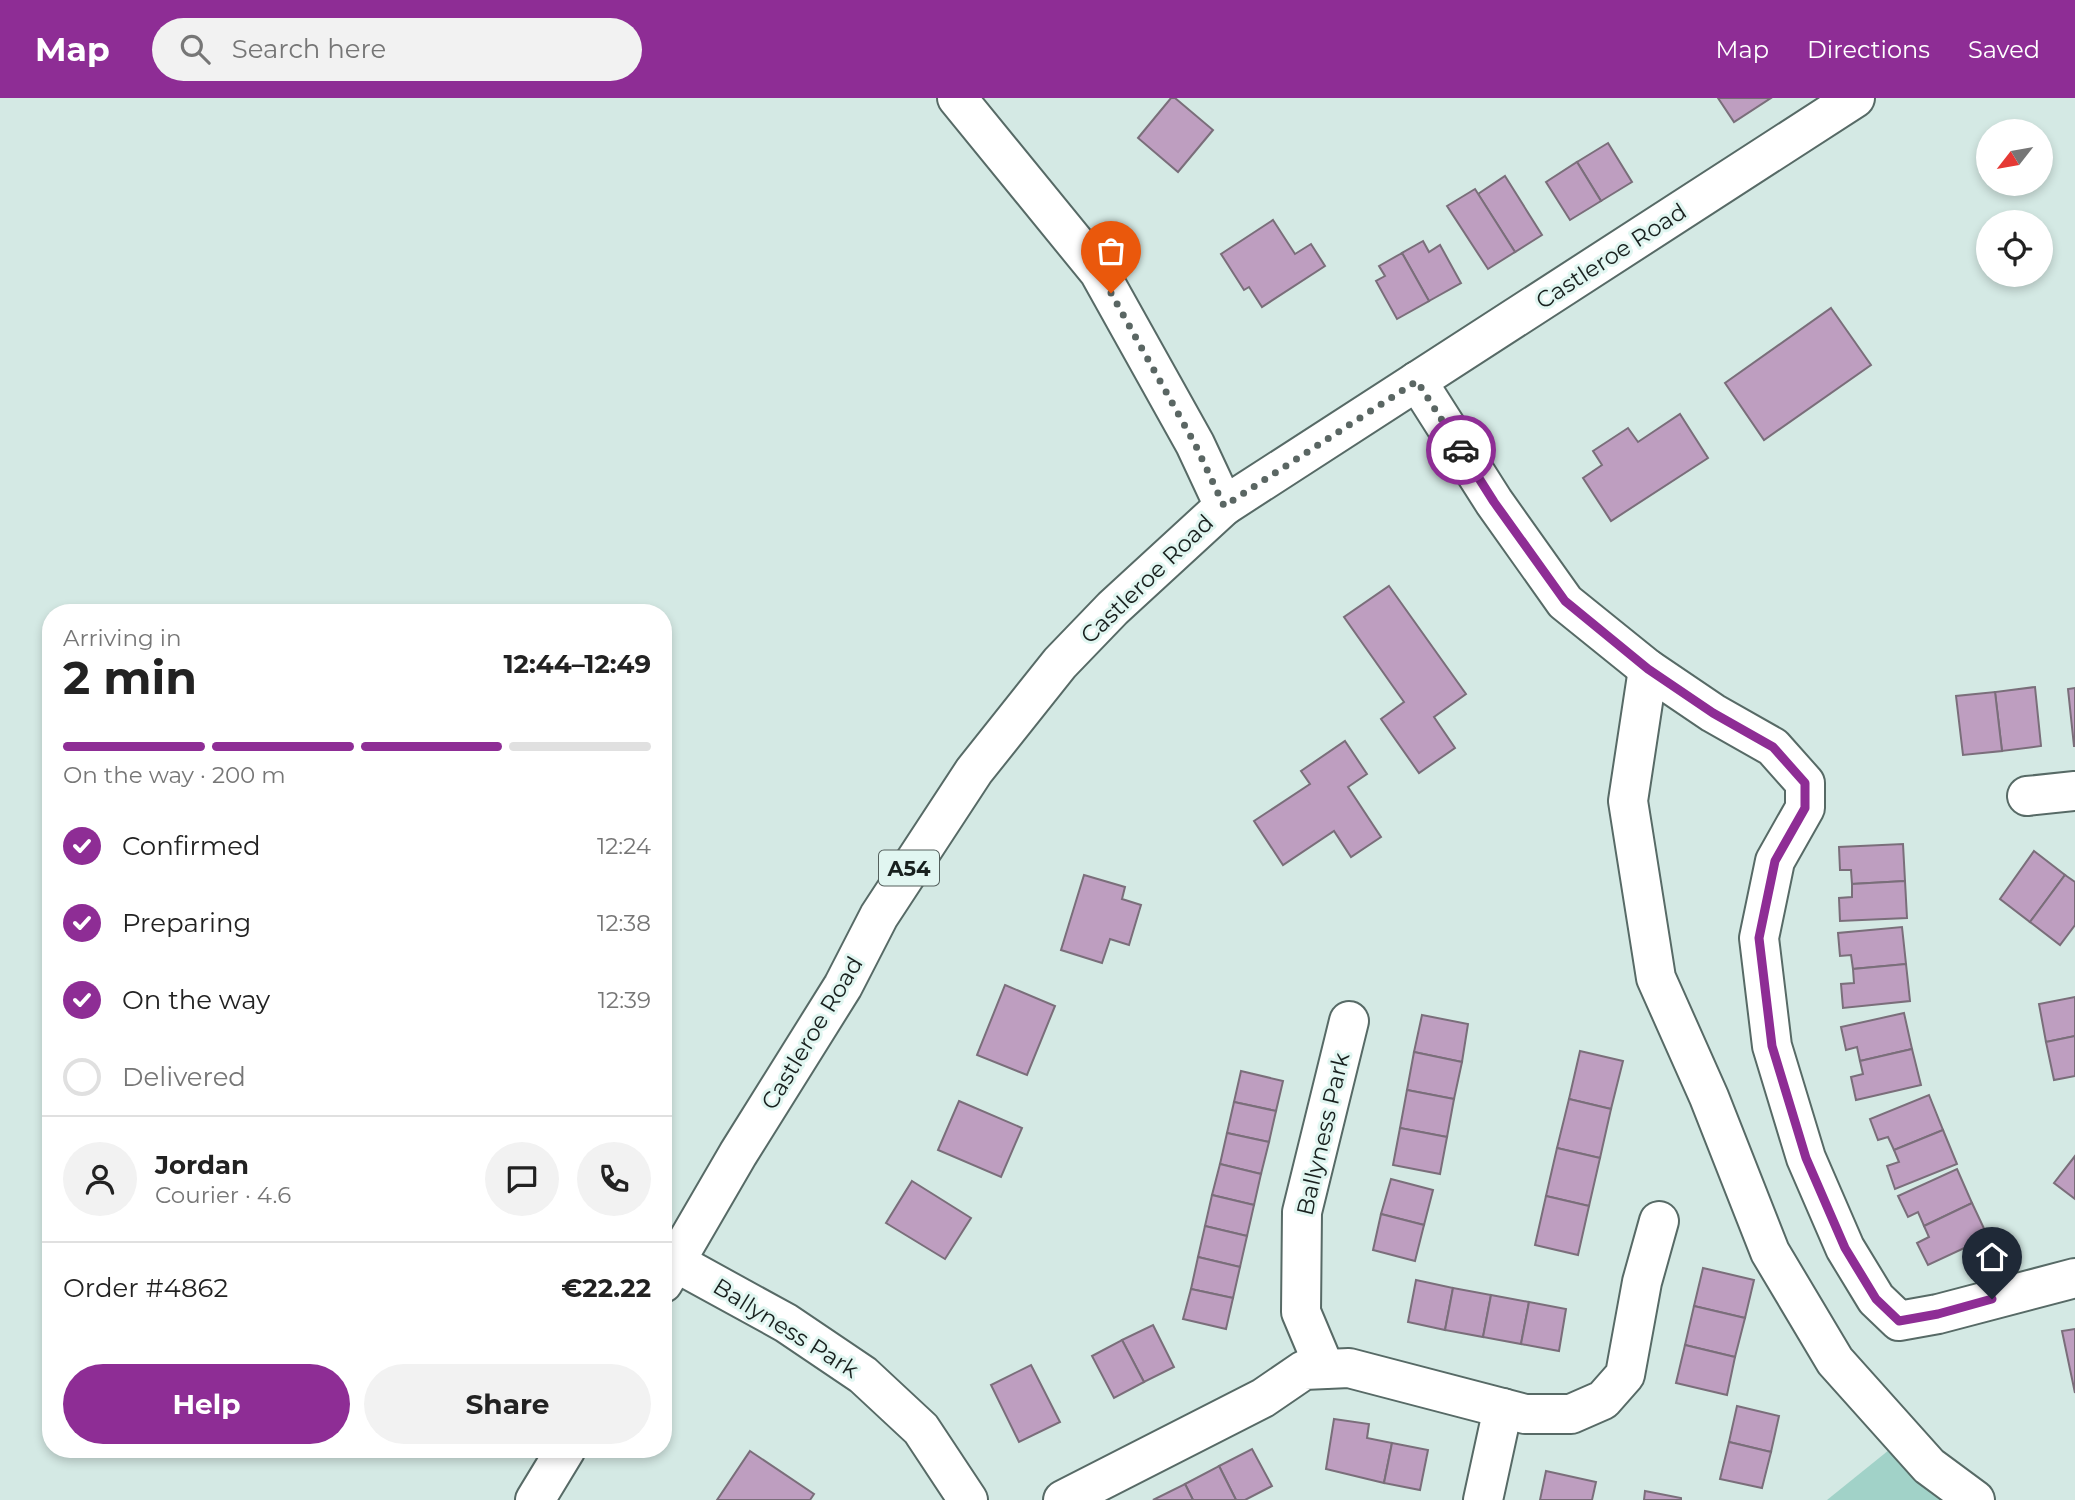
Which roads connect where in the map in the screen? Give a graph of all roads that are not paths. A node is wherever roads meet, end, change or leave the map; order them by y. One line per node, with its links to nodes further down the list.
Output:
1 (1855, 98): 3 (street, Castleroe Road)
2 (972, 102): 4 (street)
3 (1417, 381): 4 (street, Castleroe Road); 5 (street)
4 (1224, 506): 10 (street, Castleroe Road / A54)
5 (1648, 669): 12 (street); 20 (street)
6 (2075, 791): 7 (street)
7 (2027, 796)
8 (1349, 1021): 13 (street, Ballyness Park)
9 (1659, 1221): 14 (street)
10 (672, 1267)
11 (672, 1273): 17 (street, Ballyness Park)
12 (2075, 1278)
13 (1325, 1369): 14 (street); 18 (street)
14 (1503, 1408): 19 (street)
15 (561, 1458): 16 (street)
16 (535, 1500)
17 (968, 1500)
18 (1063, 1500)
19 (1483, 1500)
20 (1975, 1500)

